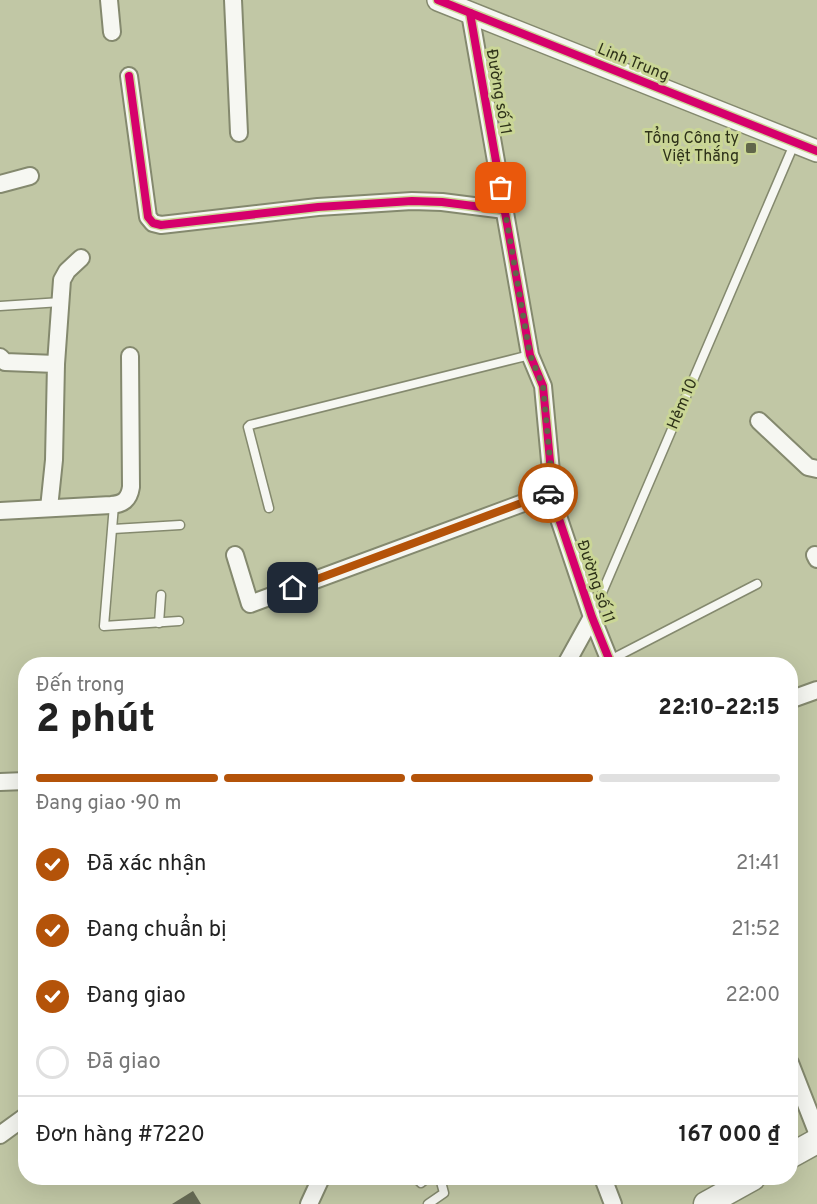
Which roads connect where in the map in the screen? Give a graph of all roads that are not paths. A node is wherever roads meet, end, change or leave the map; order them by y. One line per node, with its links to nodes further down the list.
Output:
1 (110, 0): 5 (street)
2 (233, 0): 7 (street)
3 (438, 0): 4 (street, Linh Trung)
4 (470, 13): 8 (street, Linh Trung); 12 (street, Đường số 11)
5 (112, 32)
6 (129, 76): 12 (street)
7 (239, 133)
8 (795, 142): 9 (street, Linh Trung); 32 (lane, Hẻm 10)
9 (817, 151)
10 (30, 176): 11 (street)
11 (0, 184)
12 (505, 210): 16 (street, Đường số 11)
13 (81, 258): 14 (street)
14 (61, 302): 15 (lane); 19 (street)
15 (0, 306)
16 (530, 355): 22 (street, Đường số 11); 25 (lane)
17 (130, 356): 23 (street)
18 (0, 357): 19 (street)
19 (56, 364): 24 (street)
20 (759, 421): 21 (street)
21 (817, 469)
22 (553, 492): 29 (street); 32 (street, Đường số 11)
23 (114, 505): 24 (street); 28 (lane)
24 (49, 508): 26 (street)
25 (269, 508)
26 (0, 511)
27 (180, 525): 28 (lane)
28 (113, 530): 34 (lane)
29 (235, 555)
30 (757, 584): 37 (lane)
31 (160, 595): 34 (lane)
32 (592, 617): 35 (street, Hẻm 10); 36 (street, Đường số 11)
33 (179, 621): 34 (lane)
34 (159, 623)
35 (570, 657)
36 (609, 657)
37 (620, 657)
38 (817, 690): 39 (street)
39 (798, 697)
40 (18, 781): 41 (street)
41 (0, 782)
42 (798, 1083): 44 (street)
43 (18, 1121): 45 (street)
44 (817, 1132)
45 (1, 1133)
46 (817, 1141): 47 (main road)
47 (798, 1152)
48 (318, 1185): 52 (street)
49 (442, 1185): 53 (lane)
50 (606, 1185): 54 (street)
51 (740, 1185): 55 (main road)
52 (309, 1204)
53 (429, 1204)
54 (613, 1204)
55 (706, 1204)

